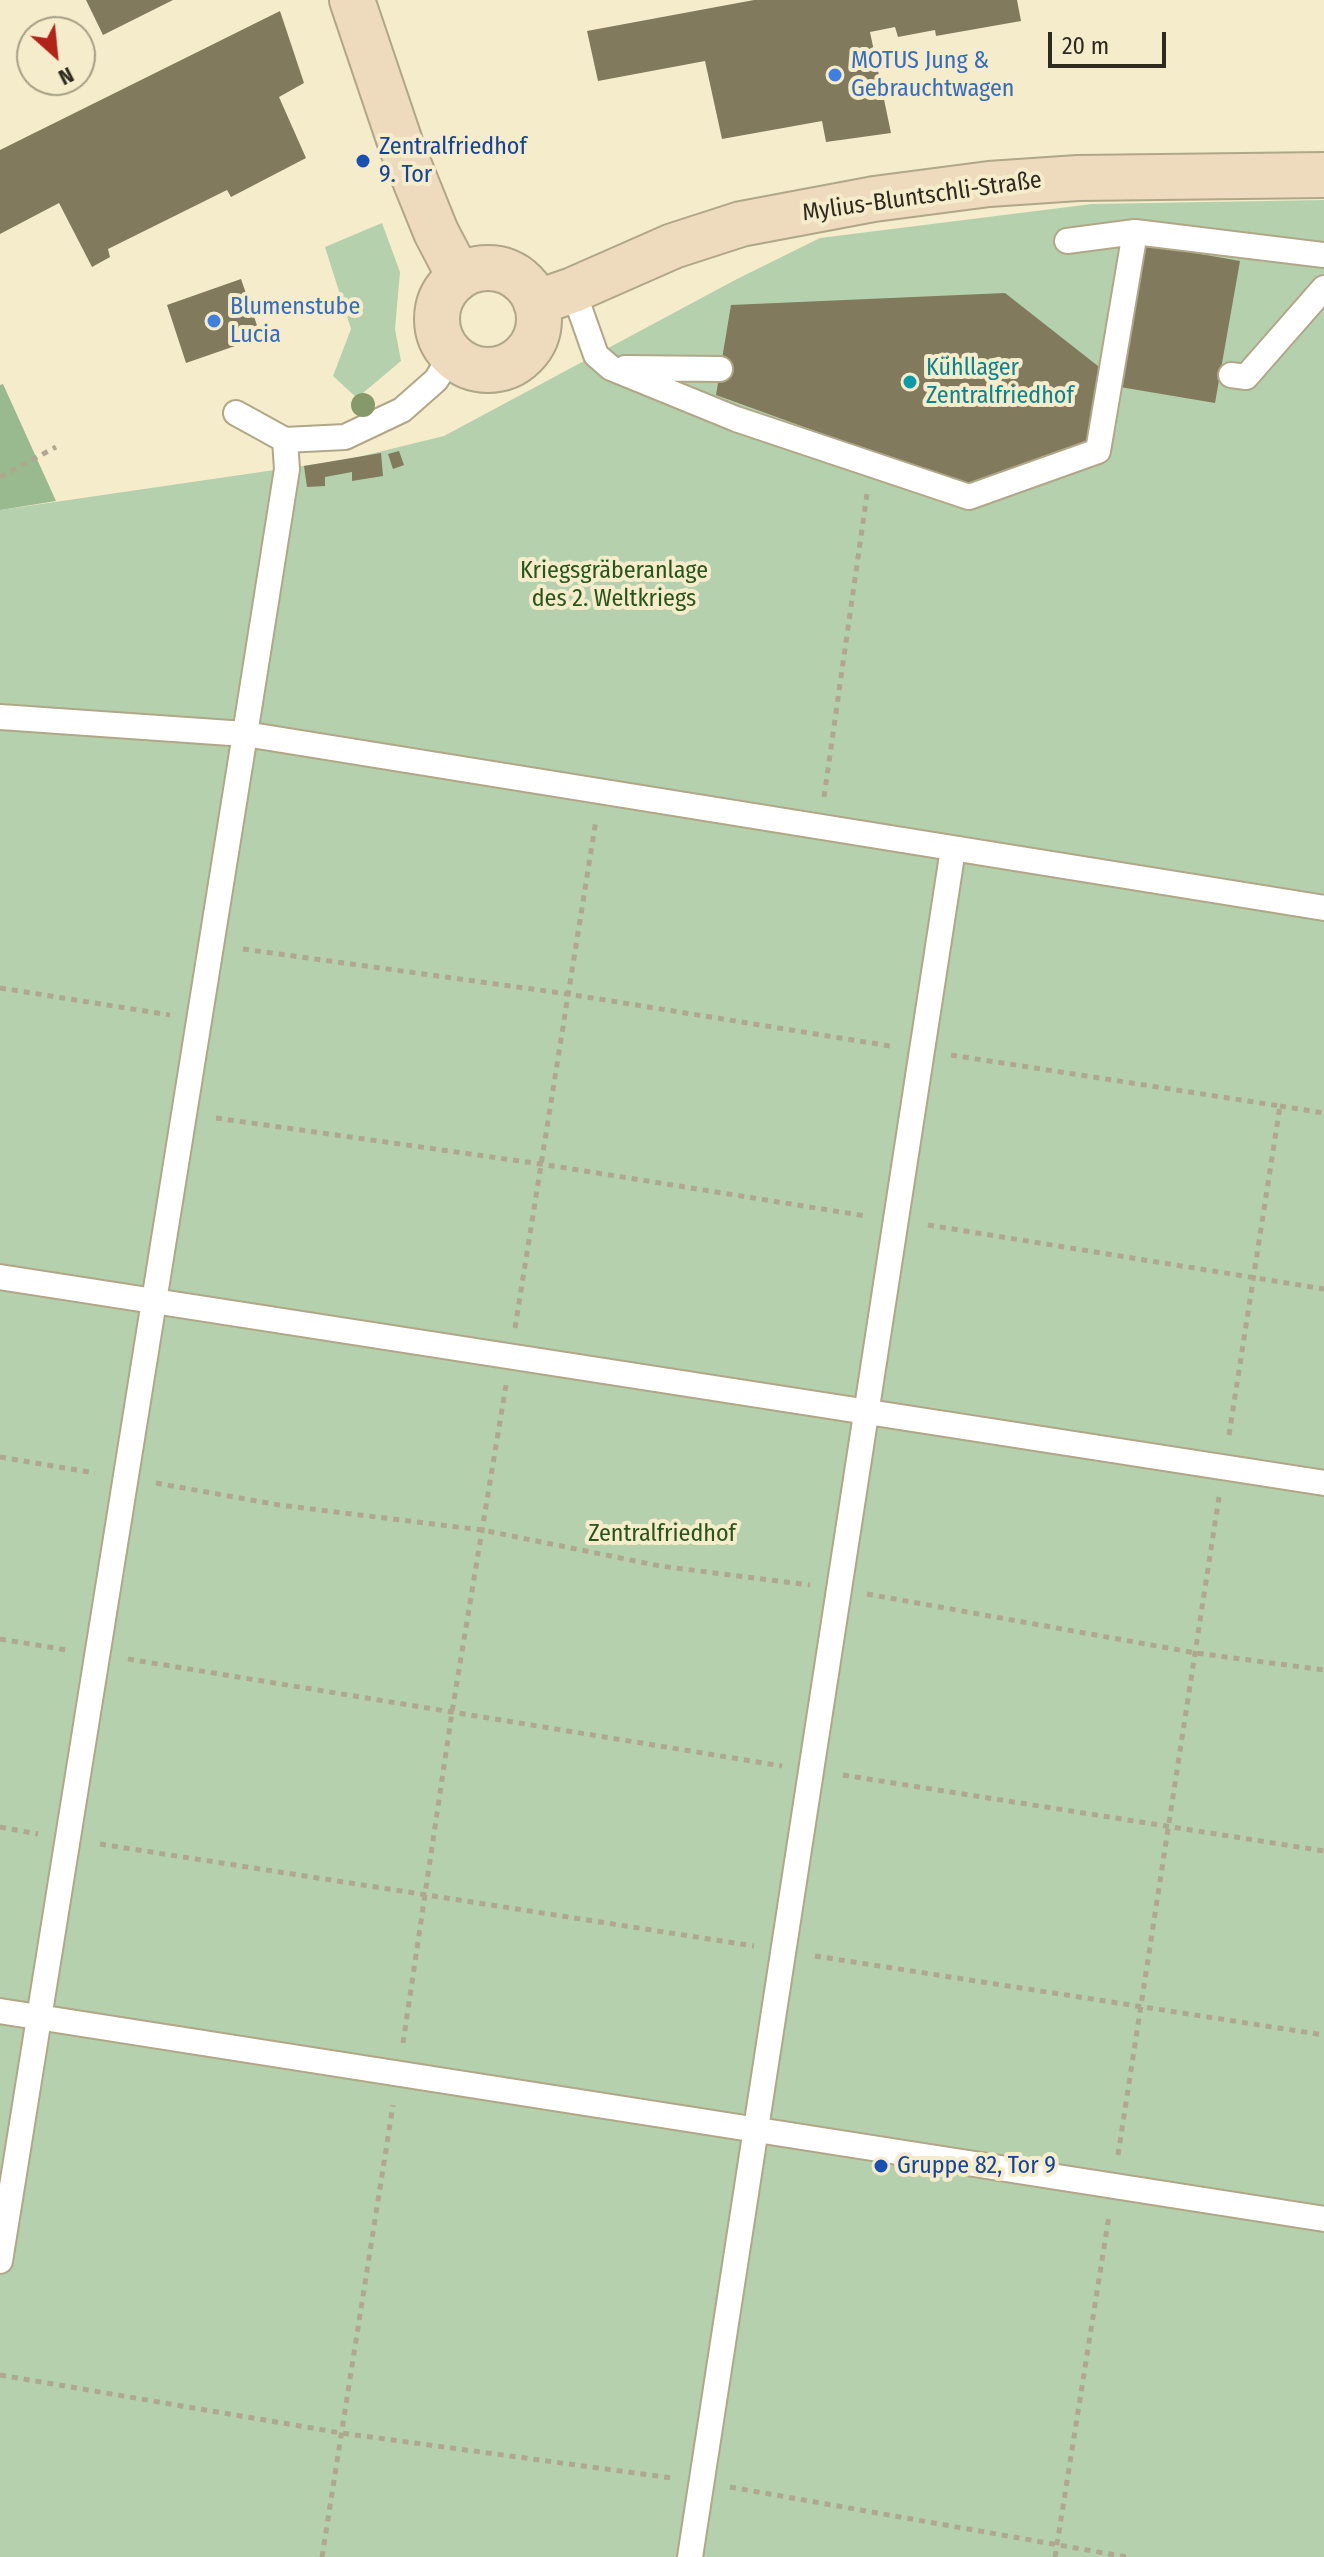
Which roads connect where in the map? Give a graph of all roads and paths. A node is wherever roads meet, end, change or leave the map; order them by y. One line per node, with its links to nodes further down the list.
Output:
1 (352, 0): 6 (street)
2 (1324, 175): 8 (street, Mylius-Bluntschli-Straße)
3 (1135, 232): 4 (lane); 5 (lane); 16 (lane)
4 (1067, 241)
5 (1324, 255)
6 (459, 276): 8 (street); 9 (street)
7 (1324, 288): 12 (lane)
8 (555, 296): 9 (street); 10 (lane)
9 (451, 356): 14 (lane)
10 (611, 368): 11 (lane); 16 (lane)
11 (720, 369)
12 (1231, 375)
13 (236, 413): 14 (lane)
14 (285, 440): 19 (lane)
15 (56, 447): 17 (path)
16 (871, 465): 21 (path)
17 (0, 477)
18 (0, 717): 19 (lane)
19 (245, 734): 20 (lane); 24 (lane)
20 (600, 792): 21 (lane); 26 (path)
21 (819, 827): 22 (lane)
22 (953, 849): 23 (lane); 28 (lane)
23 (1324, 908)
24 (210, 944): 26 (path); 27 (lane)
25 (0, 988): 27 (path)
26 (568, 994): 28 (path); 32 (path)
27 (199, 1019): 31 (lane)
28 (923, 1051): 29 (path); 33 (lane)
29 (1280, 1106): 30 (path); 35 (path)
30 (1324, 1113)
31 (183, 1114): 32 (path); 37 (lane)
32 (541, 1164): 33 (path); 38 (path)
33 (897, 1221): 35 (path); 39 (lane)
34 (0, 1277): 37 (lane)
35 (1254, 1278): 36 (path); 41 (path)
36 (1324, 1289)
37 (153, 1300): 38 (lane); 42 (lane)
38 (511, 1356): 39 (lane); 44 (path)
39 (868, 1412): 41 (lane); 45 (lane)
40 (0, 1457): 42 (path)
41 (1223, 1469): 43 (lane); 47 (path)
42 (124, 1477): 44 (path); 48 (lane)
43 (1324, 1483)
44 (482, 1530): 45 (path)
45 (841, 1589): 47 (path); 50 (lane)
46 (0, 1639): 48 (path)
47 (1196, 1653): 49 (path); 52 (path)
48 (95, 1654): 50 (path); 53 (lane)
49 (1324, 1670)
50 (813, 1771): 52 (path); 55 (lane)
51 (0, 1827): 53 (path)
52 (1170, 1827): 54 (path); 56 (path)
53 (66, 1838): 55 (path); 58 (lane)
54 (1324, 1851)
55 (785, 1951): 56 (path); 60 (lane)
56 (1142, 2006): 59 (path); 61 (path)
57 (0, 2011): 58 (lane)
58 (38, 2017): 60 (lane); 63 (lane)
59 (1324, 2035)
60 (758, 2130): 61 (lane); 65 (lane)
61 (1113, 2186): 62 (lane); 66 (path)
62 (1324, 2219)
63 (0, 2261)
64 (0, 2375): 65 (path)
65 (702, 2482): 66 (path); 67 (lane)
66 (1057, 2544): 68 (path); 69 (path)
67 (690, 2557)
68 (1055, 2557)
69 (1127, 2557)

